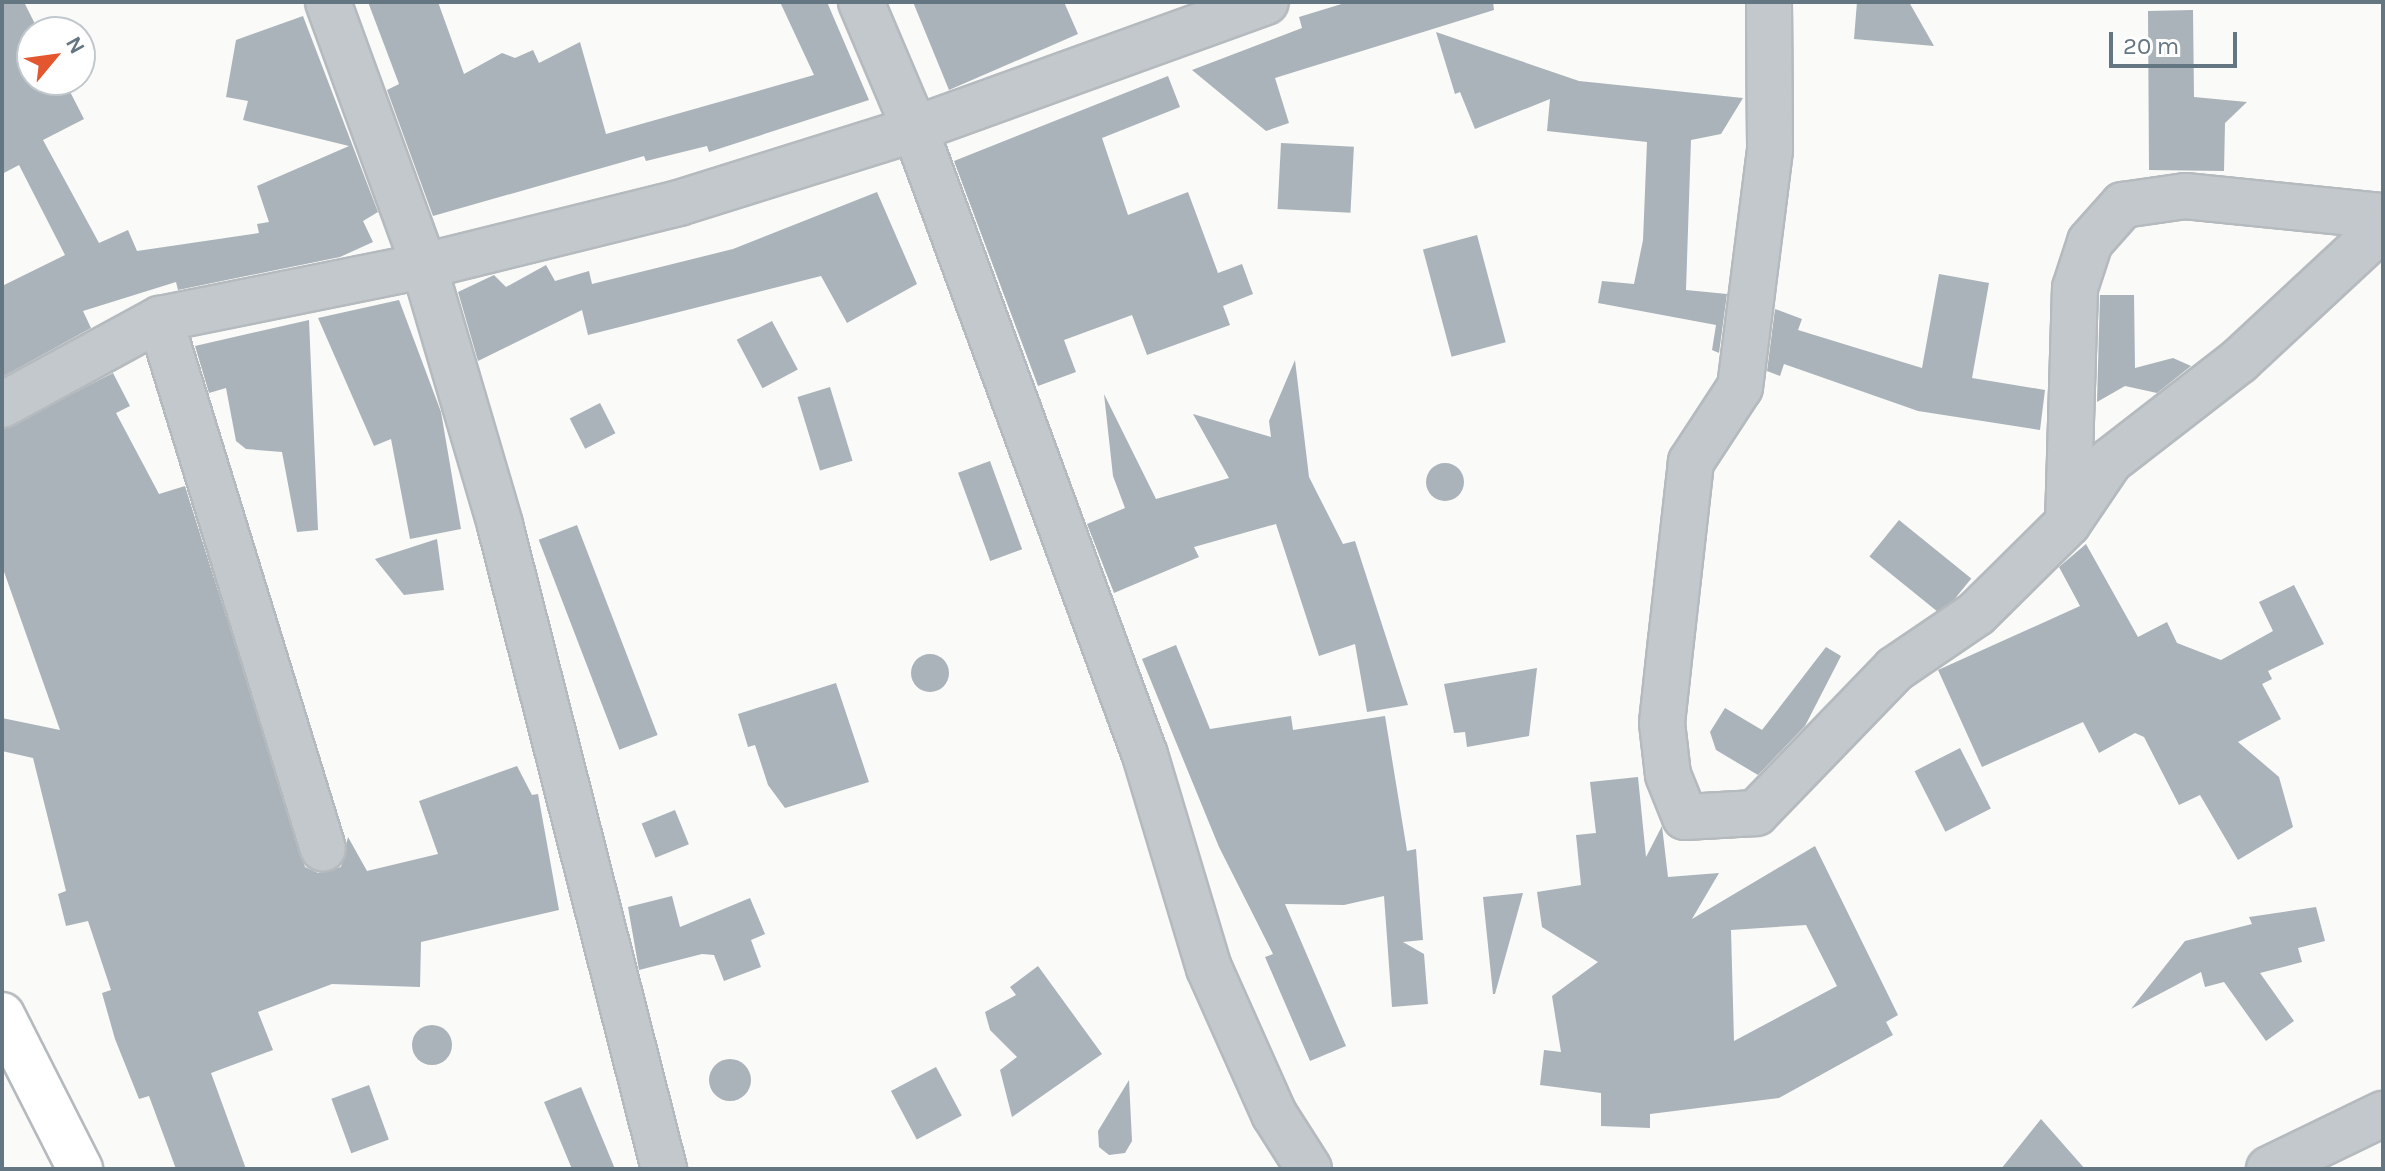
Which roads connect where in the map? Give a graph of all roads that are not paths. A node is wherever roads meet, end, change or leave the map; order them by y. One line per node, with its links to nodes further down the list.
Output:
1 (328, 2): 8 (street)
2 (861, 2): 5 (street)
3 (1266, 2): 5 (street)
4 (1769, 2): 11 (street)
5 (915, 129): 8 (street); 17 (street)
6 (2383, 216): 11 (street)
7 (2383, 227): 11 (street)
8 (424, 266): 9 (street); 16 (street)
9 (160, 319): 10 (street); 12 (street)
10 (2, 405)
11 (2068, 523)
12 (323, 849)
13 (4, 1027): 15 (main road)
14 (2383, 1114): 18 (street)
15 (80, 1169)
16 (664, 1169)
17 (1309, 1169)
18 (2269, 1169)

